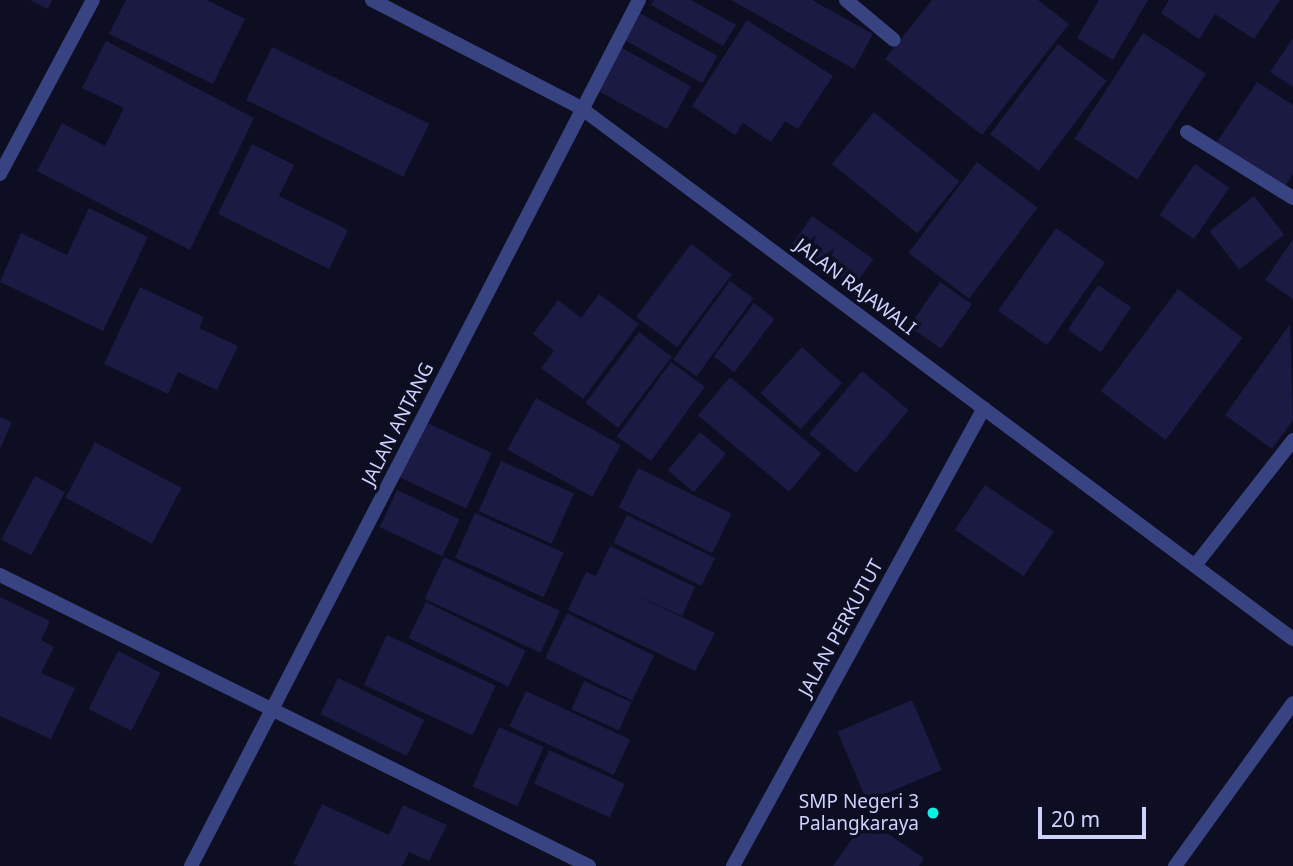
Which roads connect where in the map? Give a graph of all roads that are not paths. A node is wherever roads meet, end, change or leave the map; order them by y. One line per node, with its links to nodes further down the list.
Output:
1 (93, 0): 8 (street)
2 (372, 0): 6 (street, JALAN RAJAWALI)
3 (639, 0): 6 (street, JALAN ANTANG)
4 (846, 0): 5 (street)
5 (894, 40)
6 (581, 108): 10 (street, JALAN RAJAWALI); 16 (street, JALAN ANTANG)
7 (1186, 132): 9 (street)
8 (0, 174)
9 (1293, 198)
10 (984, 408): 12 (street, JALAN RAJAWALI); 19 (street, JALAN PERKUTUT)
11 (1293, 440): 12 (street)
12 (1197, 563): 14 (street, JALAN RAJAWALI)
13 (0, 575): 16 (street)
14 (1293, 639)
15 (1293, 703): 20 (street)
16 (268, 711): 17 (street, JALAN ANTANG); 18 (street)
17 (191, 866)
18 (589, 866)
19 (733, 866)
20 (1175, 866)

